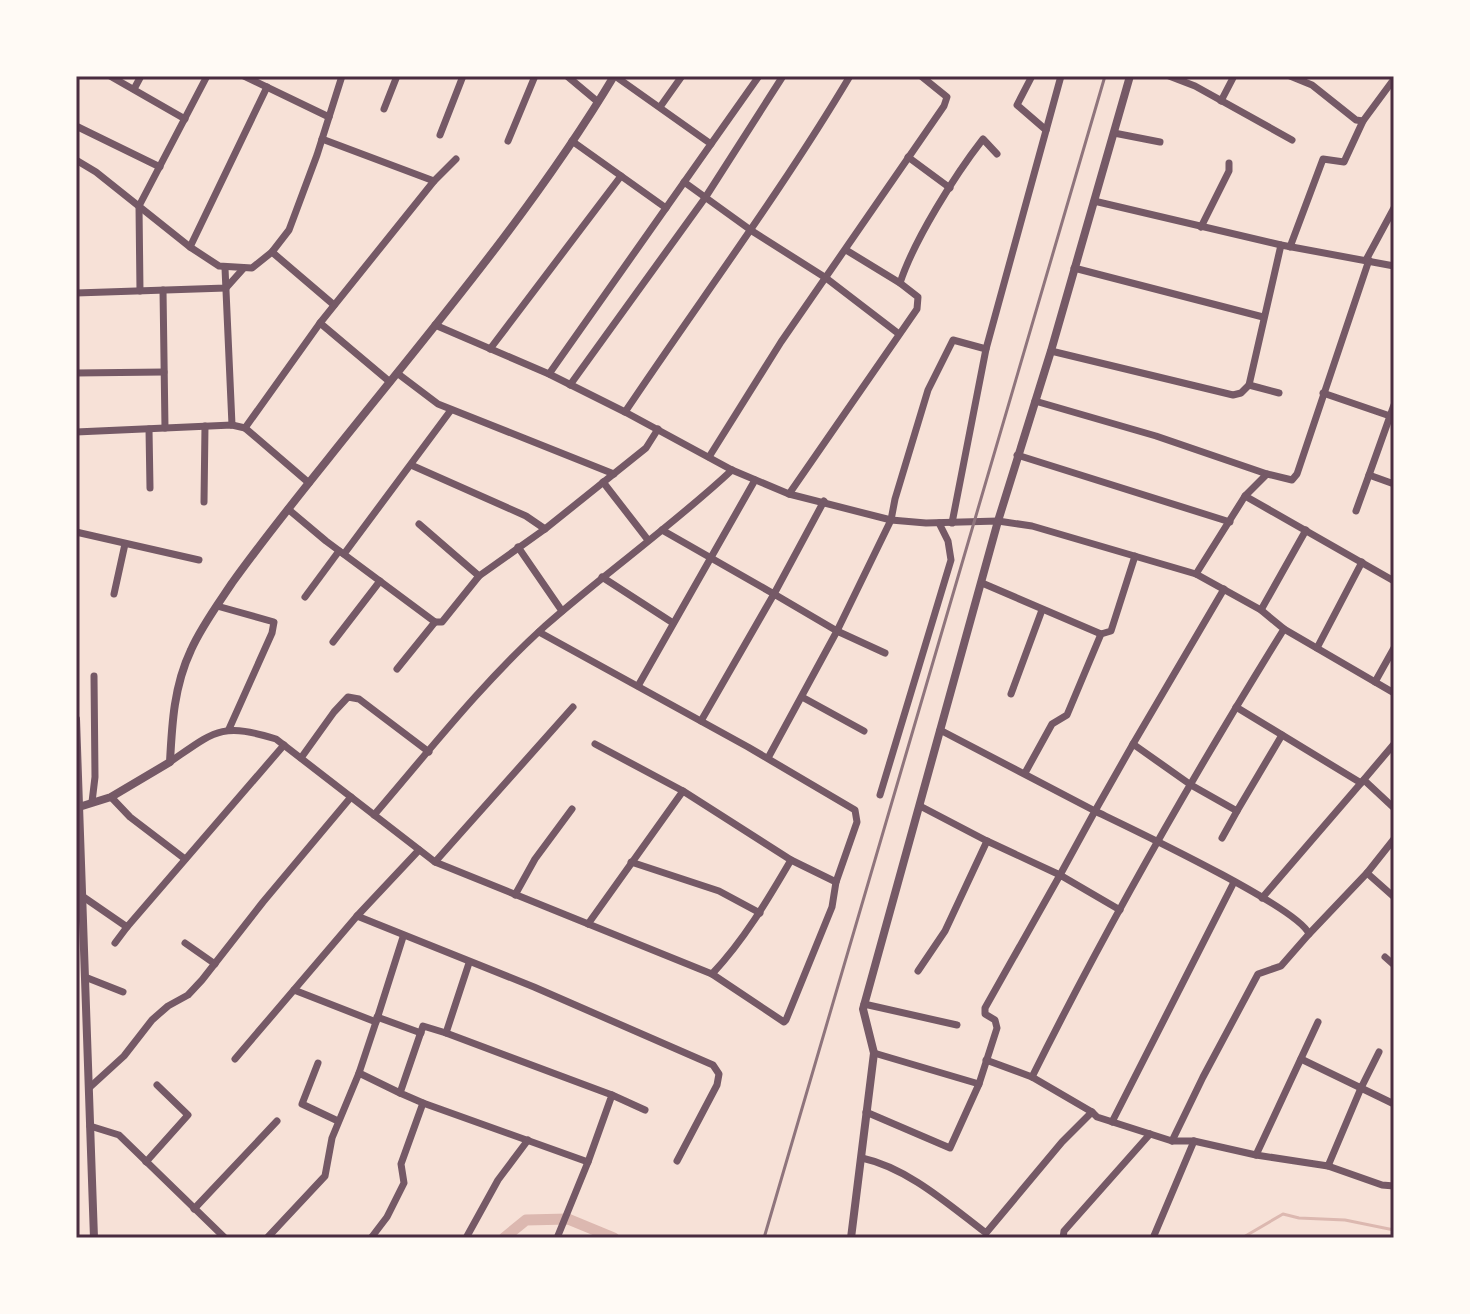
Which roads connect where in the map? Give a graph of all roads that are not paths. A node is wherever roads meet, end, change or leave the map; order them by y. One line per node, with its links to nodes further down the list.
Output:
1 (110, 76): 24 (street)
2 (141, 76): 24 (street)
3 (207, 76): 30 (street)
4 (244, 76): 23 (street)
5 (342, 76): 29 (street)
6 (397, 76): 28 (street)
7 (463, 76): 35 (street)
8 (535, 76): 38 (street)
9 (567, 76): 26 (street)
10 (614, 76): 26 (street); 27 (street)
11 (682, 76): 27 (street)
12 (759, 76): 41 (street)
13 (783, 76): 52 (street)
14 (850, 76): 58 (street)
15 (921, 76): 43 (street)
16 (1032, 76): 33 (street)
17 (1061, 76): 33 (street)
18 (1130, 76): 34 (street)
19 (1169, 76): 25 (street)
20 (1234, 76): 25 (street)
21 (1290, 76): 31 (street)
22 (1394, 79): 31 (street)
23 (267, 87): 29 (street); 60 (street)
24 (134, 89): 30 (street)
25 (1221, 101): 37 (street)
26 (598, 102): 39 (street)
27 (660, 107): 41 (street)
28 (384, 109)
29 (329, 117): 36 (street)
30 (185, 119): 47 (street)
31 (1363, 121): 61 (street)
32 (76, 126): 47 (street)
33 (1046, 130): 81 (street)
34 (1114, 133): 40 (street); 53 (street)
35 (440, 135)
36 (322, 139): 49 (street); 63 (street)
37 (1292, 140)
38 (508, 141)
39 (572, 141): 48 (street); 78 (street)
40 (1160, 142)
41 (711, 144): 50 (street)
42 (997, 154): 51 (street)
43 (908, 157): 51 (street); 62 (street)
44 (456, 159): 49 (street)
45 (76, 160): 54 (street)
46 (1229, 163): 57 (street)
47 (160, 167): 54 (street)
48 (621, 176): 55 (street); 80 (street)
49 (434, 181): 75 (street)
50 (684, 182): 52 (street); 55 (street)
51 (950, 188): 70 (street)
52 (705, 198): 58 (street); 88 (street)
53 (1094, 201): 57 (street); 67 (street)
54 (139, 206): 60 (street); 73 (street)
55 (666, 208): 86 (street)
56 (1394, 208): 64 (street)
57 (1201, 227): 59 (street)
58 (752, 231): 69 (street); 95 (street)
59 (1281, 245): 61 (street); 76 (street)
60 (190, 247): 66 (street)
61 (1290, 247): 64 (street)
62 (846, 250): 69 (street); 70 (street)
63 (272, 252): 68 (street); 75 (street)
64 (1368, 260): 65 (street); 91 (street)
65 (1394, 266)
66 (225, 268): 68 (street); 71 (street)
67 (1074, 268): 76 (street); 82 (street)
68 (243, 269): 71 (street)
69 (826, 278): 79 (street); 105 (street)
70 (900, 283): 79 (street)
71 (226, 288): 72 (street); 97 (street)
72 (163, 290): 73 (street); 83 (street)
73 (140, 291): 74 (street)
74 (76, 293)
75 (334, 305): 77 (street)
76 (1263, 317): 89 (street)
77 (320, 323): 87 (street); 100 (street)
78 (435, 325): 80 (street); 85 (street)
79 (899, 334): 116 (street)
80 (490, 349): 86 (street)
81 (986, 349): 122 (street); 126 (street)
82 (1051, 351): 89 (street); 92 (street)
83 (164, 372): 84 (street); 99 (street)
84 (76, 373)
85 (397, 373): 87 (street); 94 (street)
86 (549, 374): 88 (street)
87 (390, 382): 113 (street)
88 (570, 385): 95 (street)
89 (1249, 385): 90 (street)
90 (1279, 393)
91 (1323, 393): 96 (street); 109 (street)
92 (1035, 401): 104 (street); 109 (street)
93 (1394, 405): 96 (street)
94 (451, 410): 106 (street); 108 (street)
95 (625, 412): 102 (street)
96 (1390, 416): 110 (street)
97 (232, 425): 98 (street); 100 (street)
98 (205, 426): 99 (street); 119 (street)
99 (165, 428): 101 (street)
100 (245, 428): 113 (street)
101 (149, 429): 103 (street); 115 (street)
102 (658, 429): 105 (street); 108 (street)
103 (76, 432)
104 (1017, 455): 123 (street); 124 (street)
105 (709, 457): 107 (street)
106 (411, 465): 128 (street); 135 (street)
107 (732, 470): 111 (street); 129 (street)
108 (614, 474): 112 (street)
109 (1267, 474): 117 (street)
110 (1369, 475): 114 (street); 121 (street)
111 (755, 480): 116 (street); 137 (street)
112 (603, 482): 128 (street); 132 (street)
113 (309, 483): 120 (street)
114 (1394, 484)
115 (150, 488)
116 (789, 494): 118 (street)
117 (1245, 496): 124 (street); 130 (street)
118 (824, 501): 122 (street); 148 (street)
119 (204, 502)
120 (288, 509): 135 (street); 150 (street)
121 (1356, 511)
122 (891, 520): 125 (street); 157 (street)
123 (998, 521): 126 (street); 136 (street); 145 (street)
124 (1230, 522): 140 (street)
125 (939, 523): 126 (street); 191 (street)
126 (952, 523)
127 (419, 524): 141 (street)
128 (545, 529): 134 (street)
129 (662, 530): 132 (street); 137 (street)
130 (1306, 530): 139 (street); 152 (street)
131 (76, 532): 133 (street)
132 (648, 540): 142 (street)
133 (125, 544): 138 (street); 147 (street)
134 (518, 547): 141 (street); 153 (street)
135 (342, 552): 143 (street); 149 (street)
136 (1135, 556): 140 (street); 159 (street)
137 (709, 557): 148 (street); 155 (street)
138 (199, 560)
139 (1362, 562): 144 (street); 161 (street)
140 (1196, 574): 146 (street)
141 (479, 576): 154 (street)
142 (602, 577): 153 (street); 155 (street)
143 (380, 581): 154 (street); 160 (street)
144 (1394, 581)
145 (982, 583): 151 (street); 176 (street)
146 (1224, 589): 152 (street); 180 (street)
147 (114, 594)
148 (774, 594): 157 (street); 174 (street)
149 (305, 597)
150 (217, 606): 175 (street); 186 (street)
151 (1042, 610): 159 (street); 169 (street)
152 (1261, 610): 156 (street)
153 (562, 611): 158 (street)
154 (435, 622): 164 (street)
155 (673, 623): 167 (street)
156 (1284, 629): 161 (street); 172 (street)
157 (837, 631): 163 (street); 170 (street)
158 (539, 632): 167 (street); 183 (street)
159 (1101, 634): 187 (street)
160 (333, 642)
161 (1317, 648): 166 (street)
162 (1394, 648): 166 (street)
163 (885, 653)
164 (397, 669)
165 (94, 676): 194 (street)
166 (1375, 682): 168 (street)
167 (638, 686): 174 (street)
168 (1394, 693)
169 (1011, 694)
170 (802, 697): 177 (street); 185 (street)
171 (573, 707): 211 (street)
172 (1236, 707): 178 (street); 189 (street)
173 (76, 719): 196 (street)
174 (701, 721): 185 (street)
175 (229, 729): 182 (street); 186 (street)
176 (940, 730): 187 (street); 195 (street)
177 (864, 731)
178 (1282, 735): 188 (street); 200 (street)
179 (595, 744): 190 (street)
180 (1133, 744): 189 (street); 199 (street)
181 (1394, 744): 188 (street)
182 (284, 745): 184 (street); 209 (street)
183 (429, 752): 184 (street); 201 (street)
184 (301, 758): 193 (street)
185 (768, 758): 215 (street)
186 (170, 762): 192 (street)
187 (1025, 773): 199 (street)
188 (1362, 782): 197 (street); 220 (street)
189 (1191, 785): 200 (street); 207 (street)
190 (683, 791): 210 (street); 212 (street)
191 (880, 795)
192 (111, 797): 194 (street); 209 (street)
193 (351, 797): 201 (street); 232 (street)
194 (92, 802): 196 (street)
195 (920, 806): 206 (street); 239 (street)
196 (79, 807): 202 (street)
197 (1394, 808)
198 (572, 809): 217 (street)
199 (1095, 811): 207 (street); 214 (street)
200 (1237, 811): 203 (street)
201 (374, 815): 208 (street)
202 (78, 823): 205 (street)
203 (1222, 838)
204 (1394, 839): 213 (street)
205 (78, 841): 218 (street)
206 (987, 841): 214 (street); 234 (street)
207 (1159, 842): 216 (street); 221 (street)
208 (419, 850): 211 (street); 223 (street)
209 (185, 859): 225 (street)
210 (791, 860): 215 (street); 222 (street)
211 (435, 862): 217 (street)
212 (631, 862): 222 (street); 224 (street)
213 (1367, 873): 219 (street); 226 (street)
214 (1060, 875): 221 (street); 249 (street)
215 (836, 882): 235 (street)
216 (1234, 882): 220 (street); 266 (street)
217 (515, 895): 224 (street)
218 (82, 896): 225 (street); 236 (street)
219 (1394, 897)
220 (1262, 898): 226 (street)
221 (1120, 910): 252 (street)
222 (760, 913): 235 (street)
223 (357, 916): 227 (street); 237 (street)
224 (588, 924): 235 (street)
225 (127, 927): 228 (street)
226 (1309, 934): 270 (street)
227 (403, 937): 231 (street); 240 (street)
228 (115, 943)
229 (185, 943): 232 (street)
230 (1385, 957): 233 (street)
231 (469, 963): 244 (street); 274 (street)
232 (215, 964): 255 (street)
233 (1394, 965)
234 (918, 971)
235 (712, 974)
236 (85, 977): 238 (street); 255 (street)
237 (294, 990): 240 (street); 247 (street)
238 (123, 992)
239 (864, 1004): 242 (street); 246 (street)
240 (376, 1020): 243 (street); 251 (street)
241 (1318, 1022): 248 (street)
242 (957, 1025)
243 (421, 1033): 244 (street); 257 (street)
244 (446, 1033): 258 (street)
245 (1379, 1052): 256 (street)
246 (874, 1053): 253 (street); 262 (street)
247 (235, 1059)
248 (1301, 1059): 256 (street); 272 (street)
249 (986, 1060): 252 (street); 253 (street)
250 (318, 1063): 265 (street)
251 (359, 1073): 257 (street); 265 (street)
252 (1032, 1077): 263 (street)
253 (979, 1084): 262 (street)
254 (157, 1085): 275 (street)
255 (89, 1088): 267 (street)
256 (1361, 1088): 260 (street); 277 (street)
257 (400, 1093): 259 (street)
258 (612, 1095): 261 (street); 276 (street)
259 (423, 1103): 269 (street); 285 (street)
260 (1394, 1104)
261 (645, 1110)
262 (866, 1112): 273 (street)
263 (1092, 1112): 266 (street); 280 (street)
264 (277, 1121): 279 (street)
265 (338, 1121): 284 (street)
266 (1112, 1122): 268 (street)
267 (90, 1126): 275 (street); 282 (street)
268 (1150, 1134): 270 (street); 288 (street)
269 (528, 1140): 276 (street); 286 (street)
270 (1172, 1141): 271 (street)
271 (1194, 1141): 272 (street); 289 (street)
272 (1256, 1155): 277 (street)
273 (862, 1158): 280 (street); 287 (street)
274 (677, 1161)
275 (146, 1162): 279 (street)
276 (588, 1162): 281 (street)
277 (1328, 1166): 278 (street)
278 (1394, 1186)
279 (194, 1209): 283 (street)
280 (984, 1235)
281 (558, 1237)
282 (94, 1238)
283 (225, 1238)
284 (267, 1238)
285 (371, 1238)
286 (466, 1238)
287 (851, 1238)
288 (1063, 1238)
289 (1153, 1238)

